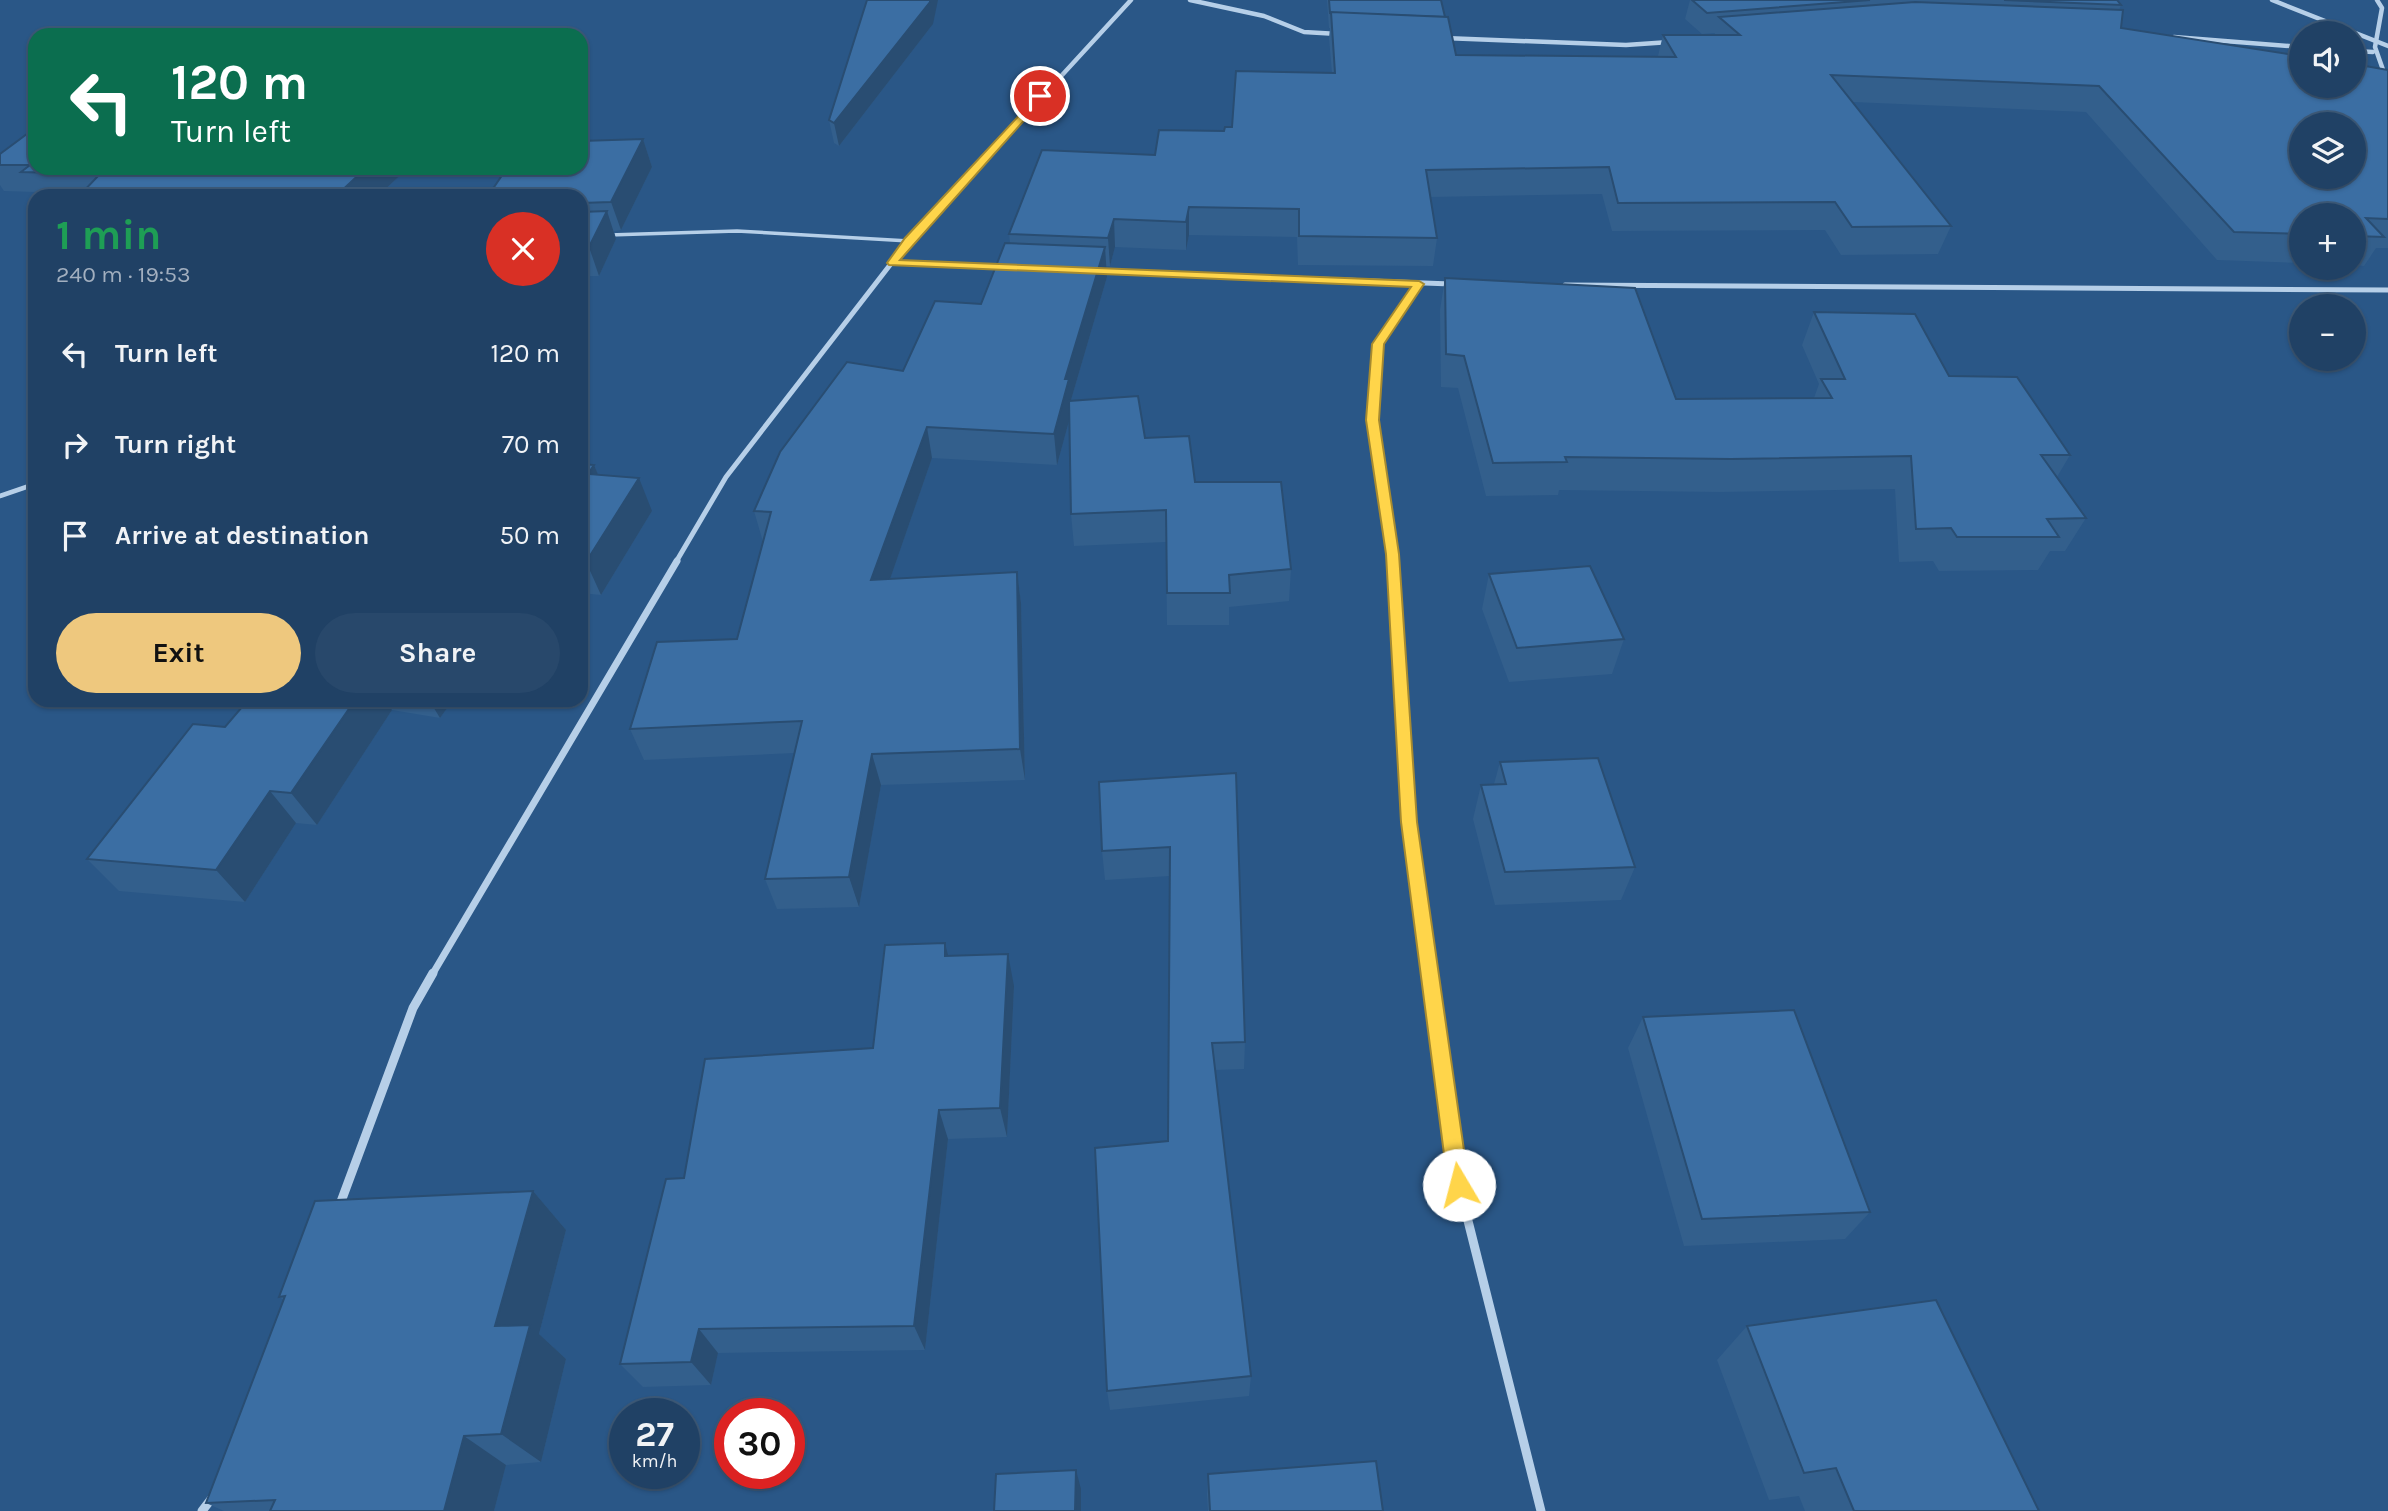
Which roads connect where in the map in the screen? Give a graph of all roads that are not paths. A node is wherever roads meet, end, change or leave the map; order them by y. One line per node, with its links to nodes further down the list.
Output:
1 (1131, 0): 16 (street)
2 (1189, 0): 5 (street)
3 (2272, 0): 8 (street)
4 (2377, 0): 8 (street)
5 (1344, 34)
6 (2172, 37): 10 (street)
7 (1437, 38): 9 (street)
8 (2372, 39): 11 (street); 13 (street)
9 (1674, 42)
10 (2289, 46)
11 (2388, 46)
12 (2366, 52): 13 (street)
13 (2373, 52): 14 (street)
14 (2388, 84)
15 (607, 236): 16 (lane)
16 (909, 241): 17 (street)
17 (892, 263): 18 (street); 26 (street)
18 (1017, 268)
19 (1086, 271): 20 (street)
20 (1419, 284): 21 (street); 29 (street)
21 (1460, 284)
22 (1557, 285): 23 (street)
23 (2388, 290)
24 (28, 486): 25 (lane)
25 (0, 496)
26 (336, 1216)
27 (218, 1490): 28 (street)
28 (202, 1511)
29 (1541, 1511)

